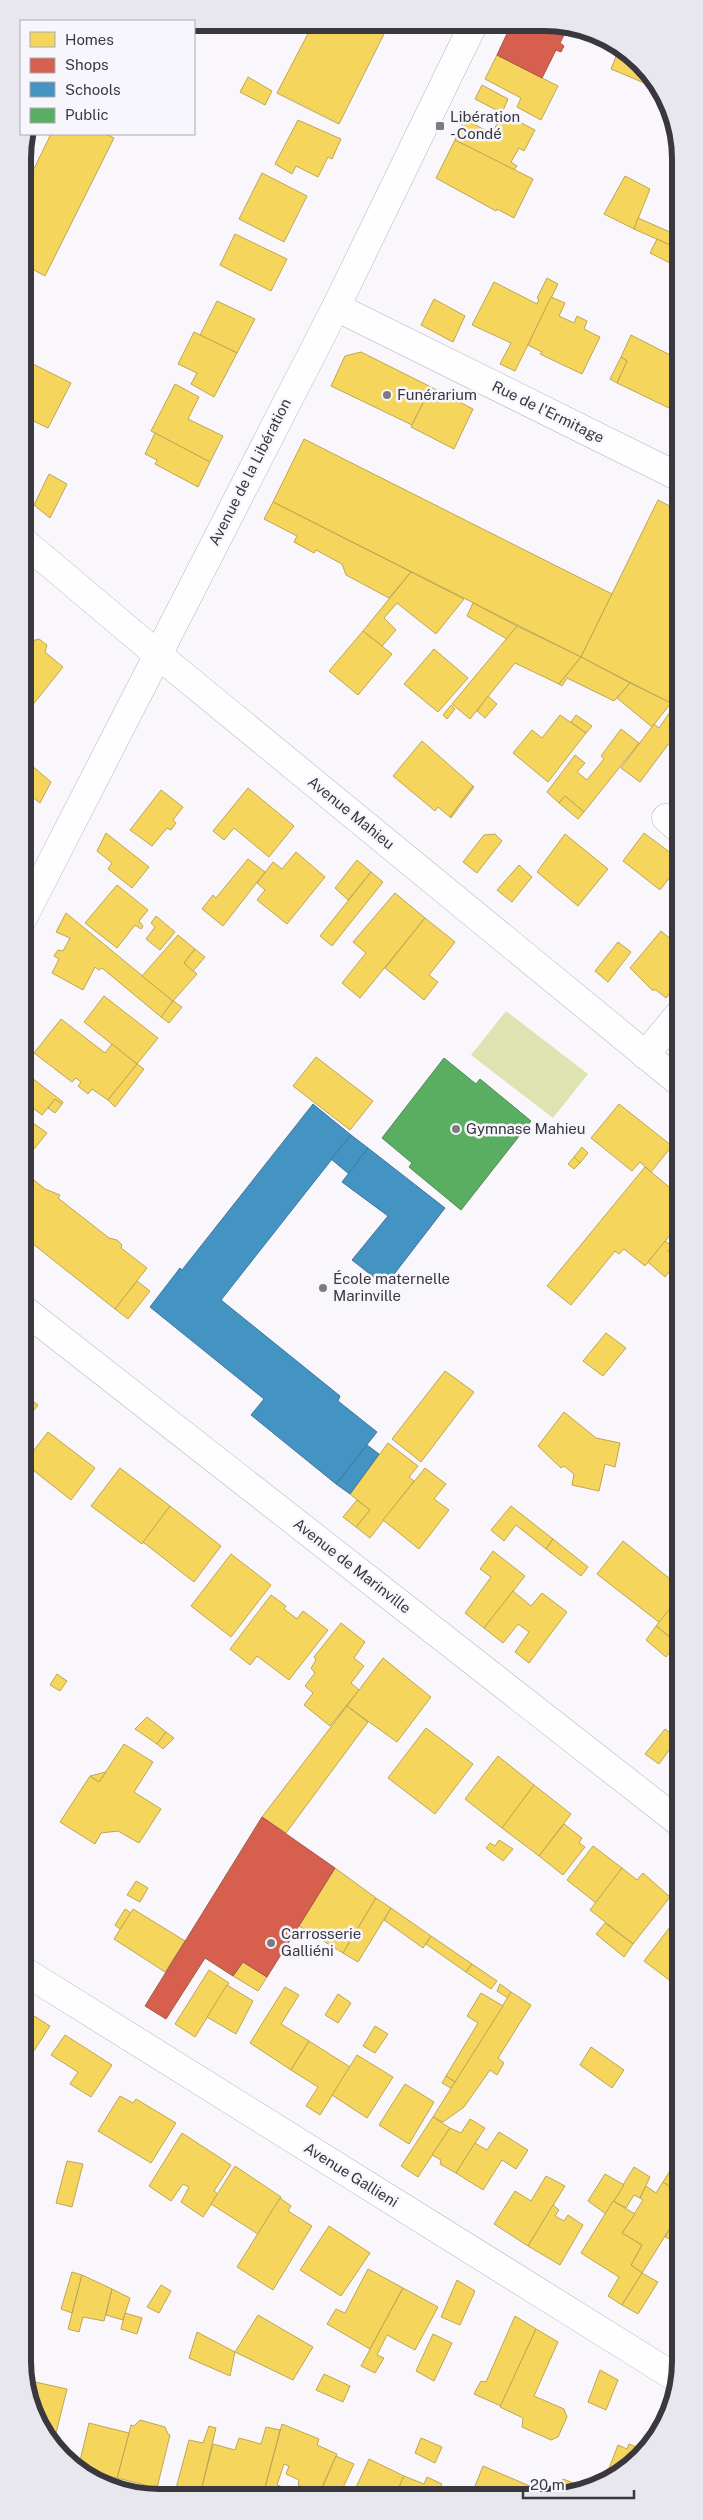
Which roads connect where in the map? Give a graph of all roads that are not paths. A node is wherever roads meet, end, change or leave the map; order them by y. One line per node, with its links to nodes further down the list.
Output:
1 (470, 31): 2 (street, Avenue de la Libération)
2 (336, 307): 3 (street, Rue de l'Ermitage); 5 (street, Avenue de la Libération)
3 (672, 473)
4 (32, 548): 5 (street, Avenue Mahieu)
5 (157, 654): 6 (street, Avenue de la Libération); 8 (street, Avenue Mahieu)
6 (32, 901)
7 (672, 1023): 8 (street)
8 (645, 1055): 9 (street, Avenue Mahieu)
9 (672, 1076)
10 (31, 1316): 11 (street, Avenue de Marinville)
11 (671, 1816)
12 (31, 1975): 13 (street, Avenue Gallieni)
13 (671, 2375)

